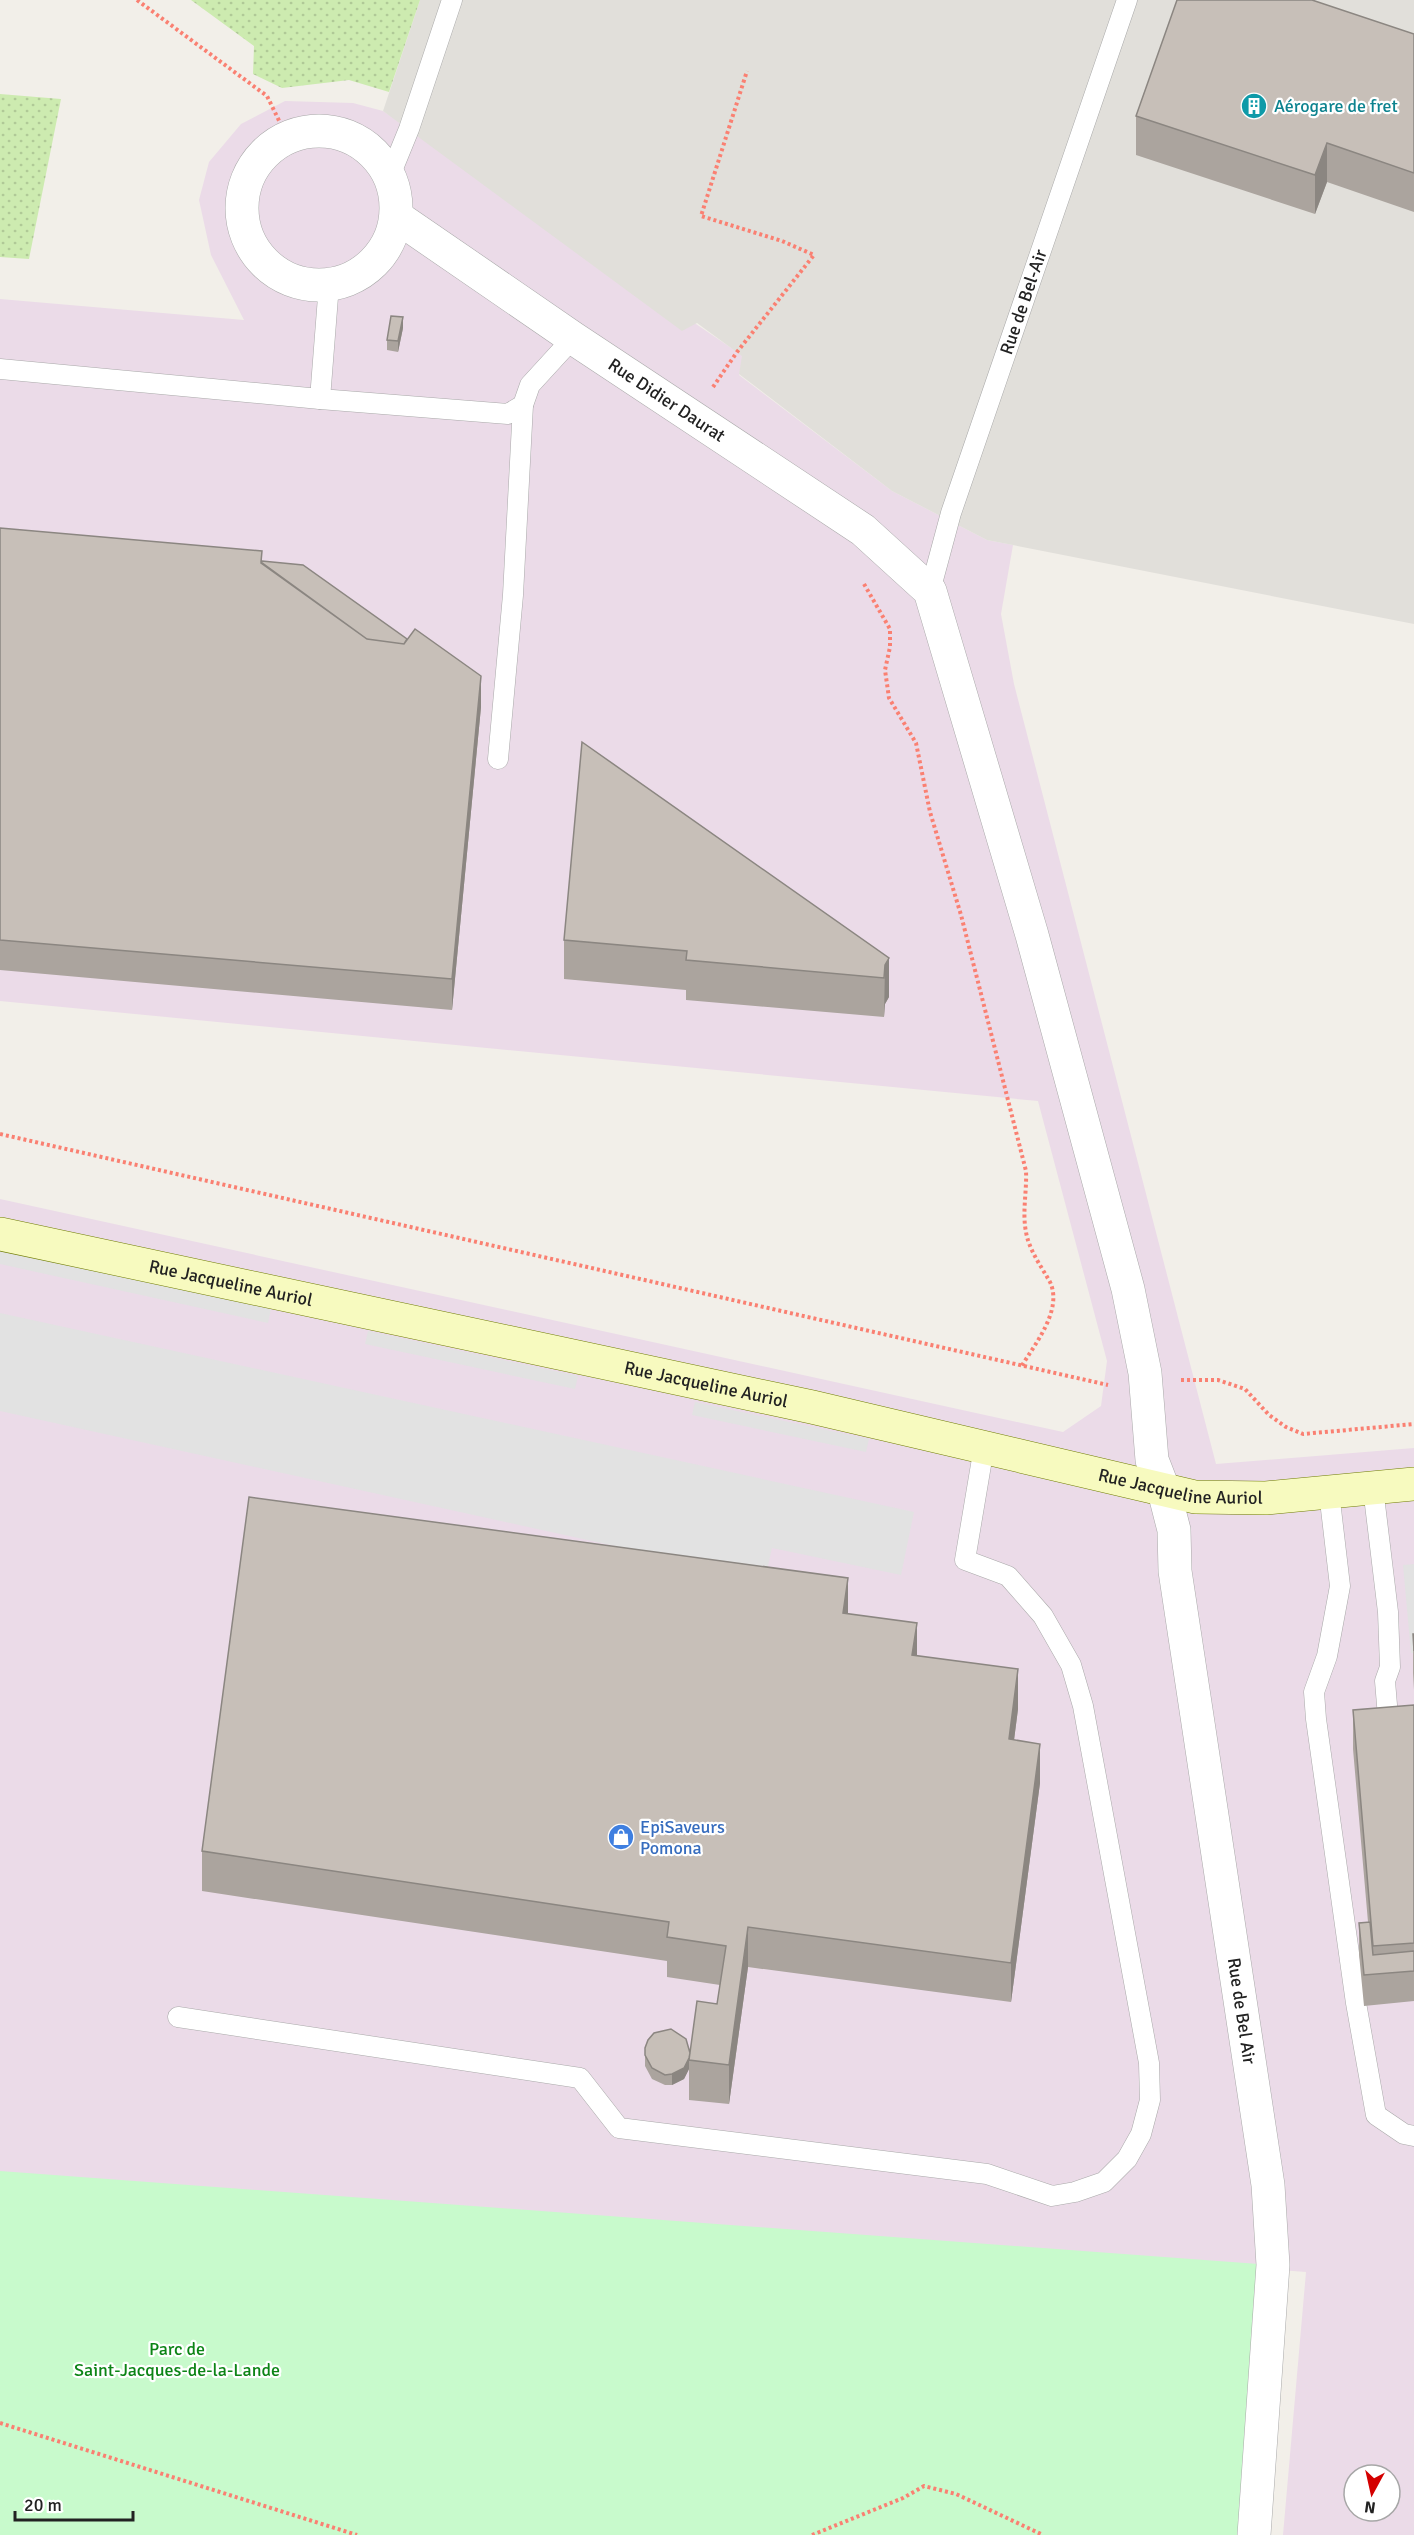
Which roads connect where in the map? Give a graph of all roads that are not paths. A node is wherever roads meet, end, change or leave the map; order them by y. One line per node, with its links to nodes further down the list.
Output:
1 (452, 0): 3 (lane)
2 (1124, 7): 10 (lane, Rue de Bel-Air)
3 (389, 178): 4 (street); 5 (street)
4 (397, 217): 5 (street); 6 (street, Rue Didier Daurat)
5 (329, 284): 8 (lane)
6 (573, 338): 9 (lane); 10 (street, Rue Didier Daurat)
7 (0, 369): 8 (lane)
8 (320, 399): 9 (lane)
9 (523, 405): 11 (lane)
10 (930, 591): 16 (street, Rue de Bel Air)
11 (498, 759)
12 (0, 1234): 13 (street, Rue Jacqueline Auriol)
13 (984, 1447): 16 (street, Rue Jacqueline Auriol); 19 (lane)
14 (1414, 1484): 15 (street, Rue Jacqueline Auriol)
15 (1373, 1488): 17 (street, Rue Jacqueline Auriol); 18 (lane)
16 (1164, 1491): 17 (street, Rue Jacqueline Auriol); 21 (street, Rue de Bel Air)
17 (1329, 1492): 20 (lane)
18 (1389, 1729)
19 (178, 2017)
20 (1414, 2136)
21 (1254, 2535)

